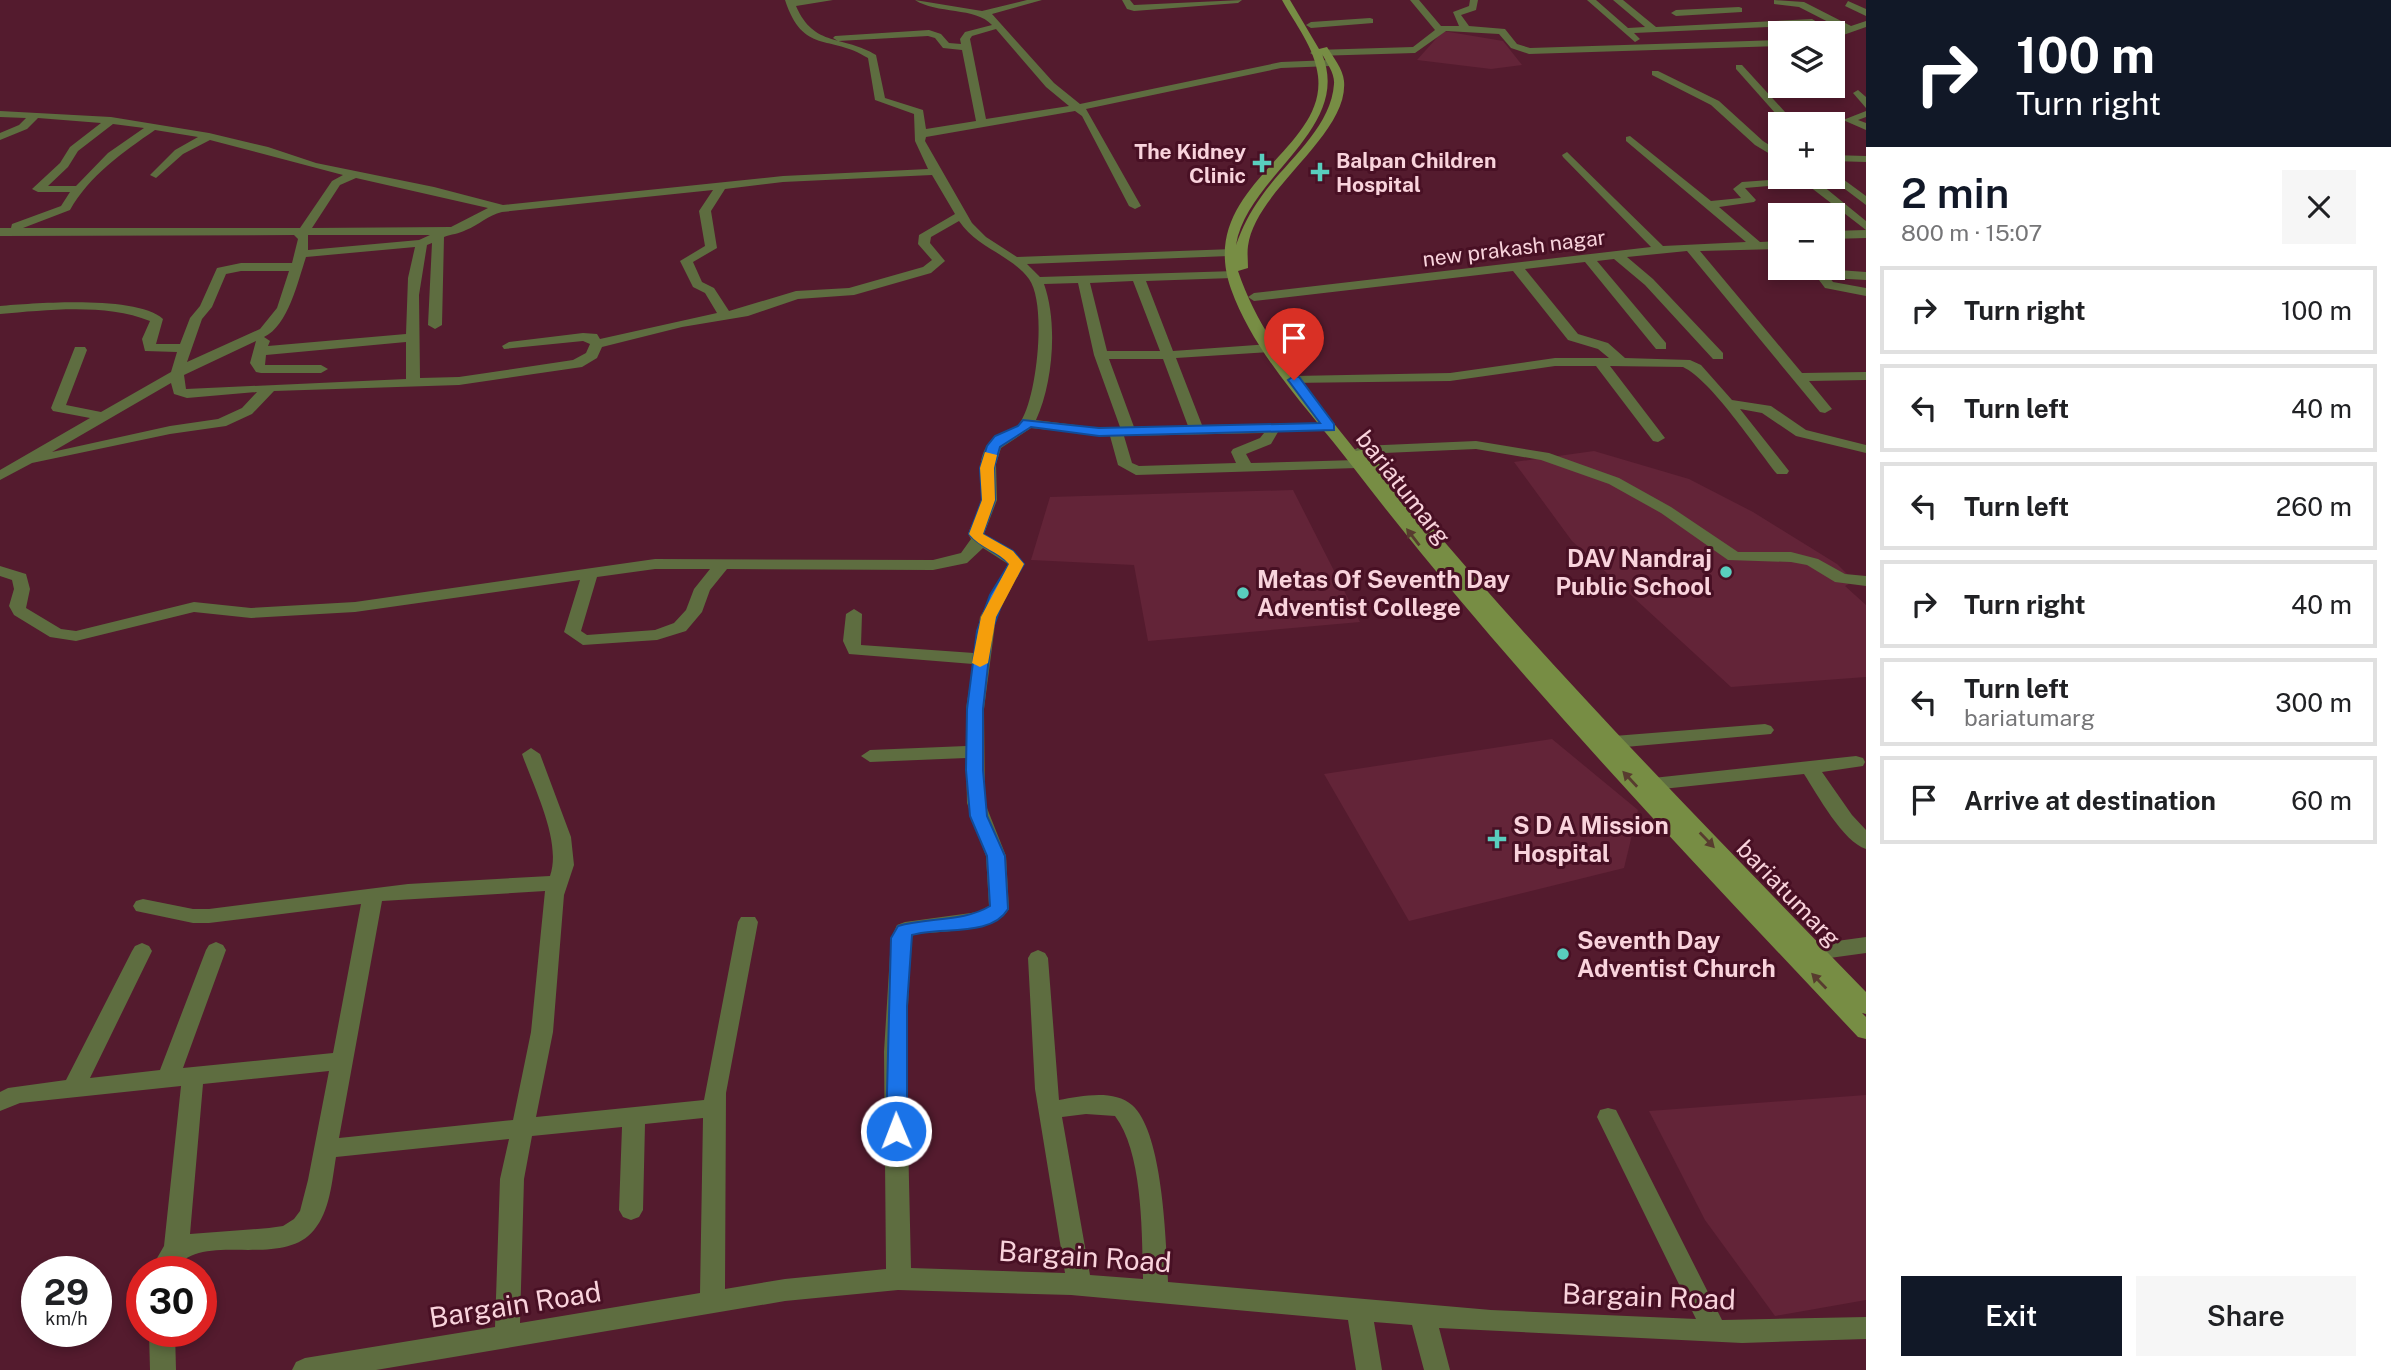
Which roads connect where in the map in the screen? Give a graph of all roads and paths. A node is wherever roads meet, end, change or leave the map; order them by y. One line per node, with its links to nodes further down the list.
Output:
1 (829, 0): 14 (street)
2 (919, 0): 17 (street)
3 (1038, 0): 17 (street)
4 (1126, 0): 5 (street)
5 (1238, 0)
6 (1286, 0): 38 (main road, bariatumarg)
7 (1297, 0): 24 (main road, bariatumarg)
8 (1414, 0): 28 (street)
9 (1474, 0): 29 (street)
10 (1591, 0): 31 (street)
11 (1618, 0): 27 (street)
12 (1726, 0): 16 (street)
13 (1775, 1): 21 (street); 30 (street)
14 (789, 2): 34 (street)
15 (1848, 4): 19 (street)
16 (1739, 10): 18 (street); 22 (street)
17 (985, 13): 26 (street)
18 (1676, 13)
19 (1866, 13)
20 (1370, 21): 24 (street)
21 (1810, 21)
22 (1756, 23): 23 (street); 27 (street); 33 (street)
23 (1768, 23)
24 (1311, 25): 38 (main road, bariatumarg)
25 (1865, 25): 30 (street)
26 (997, 26): 36 (street); 43 (street)
27 (1652, 28): 31 (street)
28 (1439, 29): 29 (street); 38 (street)
29 (1466, 29): 37 (street)
30 (1851, 30): 32 (street)
31 (1626, 31): 37 (street)
32 (1845, 32)
33 (1768, 34)
34 (824, 38): 36 (street); 52 (street)
35 (1768, 44): 37 (street)
36 (966, 47): 49 (street)
37 (1650, 47)
38 (1323, 57): 43 (street); 82 (main road, bariatumarg); 97 (main road, bariatumarg)
39 (1739, 67): 44 (street)
40 (1656, 73): 56 (street)
41 (1858, 93): 42 (street)
42 (1866, 105)
43 (1077, 108): 49 (street); 68 (street)
44 (1780, 112)
45 (0, 114): 46 (street)
46 (36, 114): 48 (street); 54 (street)
47 (1866, 114): 51 (street)
48 (111, 120): 50 (street); 65 (street)
49 (982, 123): 52 (street)
50 (154, 126): 53 (street); 65 (street)
51 (1866, 127)
52 (921, 135): 60 (street)
53 (209, 136): 61 (street); 62 (street)
54 (0, 137)
55 (1630, 139): 67 (street)
56 (1768, 147)
57 (1566, 155): 81 (street)
58 (1845, 158): 59 (street)
59 (1866, 159)
60 (934, 170): 64 (street); 70 (street)
61 (357, 173): 69 (street); 72 (street)
62 (156, 175)
63 (1845, 185): 66 (street)
64 (721, 186): 69 (street); 99 (street)
65 (80, 189): 73 (street)
66 (1866, 202)
67 (1708, 205): 71 (street); 78 (street)
68 (1135, 206)
69 (502, 209): 74 (street)
70 (962, 215): 87 (street); 99 (street)
71 (1866, 227)
72 (301, 231): 73 (street); 74 (street); 86 (street)
73 (2, 232)
74 (442, 233): 77 (street); 100 (street)
75 (1866, 234): 76 (street)
76 (1845, 235)
77 (422, 243): 86 (street); 102 (street)
78 (1758, 246): 79 (street, new prakash nagar); 80 (street, new prakash nagar)
79 (1768, 246)
80 (1690, 247): 81 (street, new prakash nagar); 118 (street)
81 (1659, 249): 83 (street, new prakash nagar)
82 (1229, 252): 84 (street); 89 (main road, bariatumarg)
83 (1616, 255): 85 (street, new prakash nagar); 112 (street)
84 (1119, 256): 87 (street); 92 (street)
85 (1587, 258): 88 (street, new prakash nagar); 105 (street)
86 (298, 261): 101 (street); 106 (street)
87 (1014, 261): 95 (street)
88 (1517, 267): 97 (street, new prakash nagar); 114 (street)
89 (1232, 274): 92 (street); 107 (main road, bariatumarg)
90 (1845, 274): 91 (street)
91 (1866, 276)
92 (1133, 277): 93 (street); 111 (street)
93 (1083, 279): 95 (street); 110 (street)
94 (1828, 280): 96 (street)
95 (1036, 281): 125 (street)
96 (1866, 292)
97 (1254, 297): 119 (main road, bariatumarg)
98 (0, 310): 106 (street)
99 (725, 316): 103 (street)
100 (435, 324)
101 (262, 334): 109 (street); 116 (street)
102 (413, 337): 109 (street); 120 (street)
103 (597, 344): 104 (street); 120 (street)
104 (509, 345)
105 (1661, 346)
106 (185, 348): 116 (street)
107 (1270, 348): 111 (street); 119 (main road, bariatumarg)
108 (80, 350): 124 (street)
109 (261, 351): 115 (street)
110 (1101, 355): 111 (street); 129 (street)
111 (1166, 355): 128 (street)
112 (1718, 356)
113 (1600, 362): 114 (street); 119 (street); 130 (street)
114 (1621, 362): 122 (street)
115 (321, 369)
116 (177, 373): 121 (street); 124 (street)
117 (1866, 376): 118 (street)
118 (1798, 377): 123 (street)
119 (1301, 380): 126 (main road, bariatumarg); 132 (main road, bariatumarg)
120 (413, 384): 121 (street)
121 (270, 387): 134 (street)
122 (1728, 403): 131 (street); 136 (street)
123 (1825, 410)
124 (101, 416): 134 (street)
125 (1028, 423): 129 (street); 138 (street)
126 (1329, 427): 127 (street); 132 (main road, bariatumarg)
127 (1273, 429): 128 (street); 135 (street)
128 (1197, 430): 129 (street)
129 (1122, 432): 135 (street)
130 (1658, 438)
131 (1859, 448): 133 (street)
132 (1359, 457): 135 (street); 142 (street); 146 (main road, bariatumarg); 164 (main road, bariatumarg, one-way to 132)
133 (1866, 461)
134 (23, 462): 137 (street)
135 (1246, 468)
136 (1782, 471)
137 (0, 476)
138 (979, 539): 139 (street); 144 (street)
139 (723, 563): 141 (street); 141 (street)
140 (0, 571): 141 (street)
141 (590, 574)
142 (1866, 581)
143 (854, 614): 144 (street)
144 (981, 659): 147 (street)
145 (1765, 730): 146 (street)
146 (1614, 742): 152 (main road, bariatumarg)
147 (975, 752): 149 (street); 179 (street)
148 (531, 754): 154 (street)
149 (870, 757)
150 (1856, 762): 151 (street)
151 (1809, 767): 152 (street); 153 (street)
152 (1653, 784): 161 (main road, bariatumarg, one-way to 161)
153 (1866, 842)
154 (557, 883): 155 (street); 174 (street)
155 (373, 895): 156 (street); 165 (street)
156 (143, 906)
157 (748, 922): 170 (street)
158 (1866, 945): 161 (street)
159 (216, 950): 167 (street)
160 (142, 951): 168 (street)
161 (1815, 953): 163 (main road, bariatumarg)
162 (1038, 958): 171 (street)
163 (1866, 1006)
164 (1866, 1031)
165 (340, 1061): 166 (street); 175 (street)
166 (193, 1076): 167 (street); 177 (street)
167 (169, 1079): 168 (street)
168 (73, 1089): 169 (street)
169 (0, 1102)
170 (715, 1108): 172 (street); 182 (street)
171 (1049, 1110): 180 (street); 181 (street)
172 (634, 1116): 174 (street); 176 (street)
173 (1608, 1117): 186 (street)
174 (524, 1127): 175 (street); 187 (street)
175 (325, 1149): 177 (street)
176 (631, 1210)
177 (176, 1249): 178 (street)
178 (168, 1256)
179 (898, 1279): 180 (street, Bargain Road); 182 (street, Bargain Road)
180 (1079, 1285): 181 (street, Bargain Road)
181 (1156, 1292): 183 (street, Bargain Road)
182 (712, 1303): 187 (street, Bargain Road)
183 (1359, 1311): 184 (street, Bargain Road); 191 (street)
184 (1423, 1317): 186 (street, Bargain Road); 192 (street)
185 (1866, 1328): 186 (street, Bargain Road)
186 (1715, 1331)
187 (507, 1338): 189 (street, Bargain Road)
188 (162, 1347): 190 (street)
189 (321, 1369)
190 (163, 1370)
191 (1369, 1370)
192 (1437, 1370)

